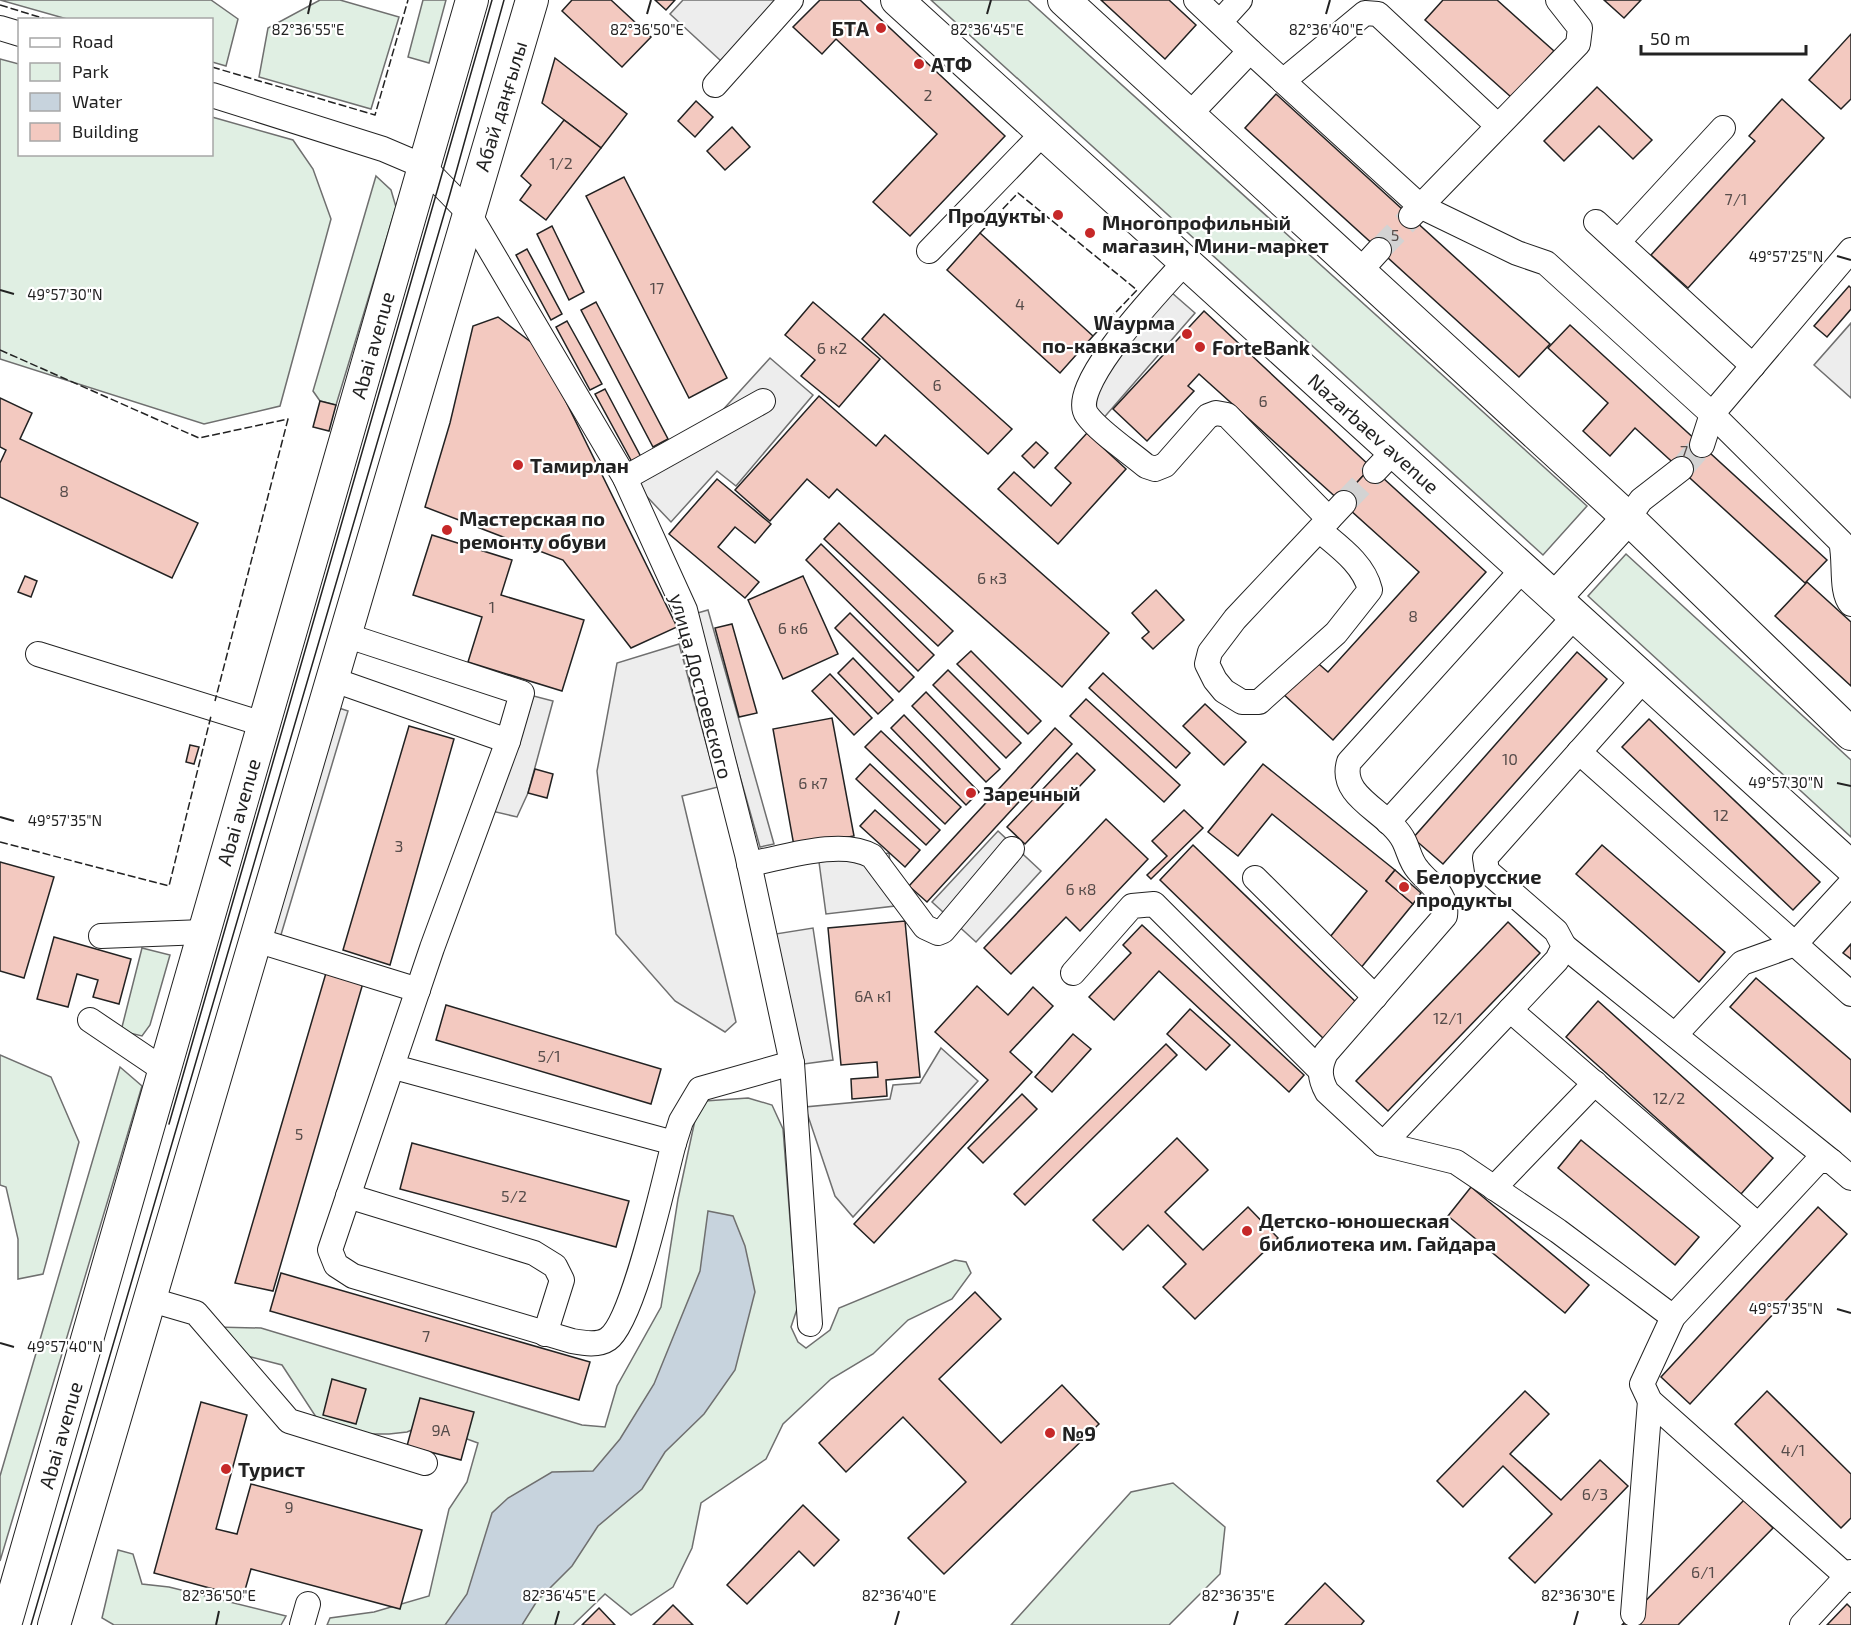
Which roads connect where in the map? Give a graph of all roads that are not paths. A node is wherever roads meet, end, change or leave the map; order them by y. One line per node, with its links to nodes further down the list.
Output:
1 (472, 0): 20 (main road, Abai avenue)
2 (532, 0): 21 (main road, Абай даңғылы)
3 (791, 0): 14 (street)
4 (897, 0): 19 (main road, Nazarbaev avenue)
5 (1064, 0): 16 (main road)
6 (1196, 0): 9 (street)
7 (1240, 0): 9 (street)
8 (1558, 0): 17 (street)
9 (1220, 22): 12 (street)
10 (0, 28): 11 (street)
11 (18, 33)
12 (1250, 51): 13 (street); 16 (street)
13 (1283, 81): 17 (street); 22 (street)
14 (715, 85)
15 (213, 95): 20 (street)
16 (1189, 115): 35 (main road)
17 (1498, 126): 22 (street)
18 (1723, 128): 24 (street)
19 (1043, 133): 26 (street); 27 (main road, Nazarbaev avenue)
20 (423, 166): 21 (street, улица Достоевского); 43 (main road, Abai avenue)
21 (468, 212): 33 (street, улица Достоевского); 39 (main road)
22 (1415, 212): 30 (street)
23 (1596, 222): 24 (street)
24 (1618, 242): 28 (street)
25 (1851, 249): 28 (street)
26 (929, 250)
27 (1185, 262): 34 (street); 36 (main road, Nazarbaev avenue)
28 (1753, 366): 30 (street)
29 (763, 400): 33 (street)
30 (1712, 414): 31 (street); 37 (street)
31 (1702, 445)
32 (1680, 469): 35 (street)
33 (625, 478): 49 (street, улица Достоевского)
34 (1331, 518): 34 (street)
35 (1628, 518): 38 (main road); 44 (main road)
36 (1523, 569): 38 (main road, Nazarbaev avenue); 47 (street)
37 (1851, 604)
38 (1565, 607): 41 (main road, Nazarbaev avenue); 47 (street)
39 (345, 635): 42 (main road); 45 (street)
40 (38, 654): 43 (street)
41 (1644, 679): 46 (street); 50 (main road, Nazarbaev avenue)
42 (334, 680): 45 (street); 55 (main road)
43 (263, 724): 53 (main road, Abai avenue)
44 (1851, 734)
45 (508, 741): 59 (street)
46 (1579, 752): 56 (street); 57 (street)
47 (1388, 822): 61 (street)
48 (1012, 849): 49 (street)
49 (749, 864): 65 (street, улица Достоевского)
50 (1851, 867)
51 (1255, 878): 61 (street)
52 (1851, 883): 56 (street)
53 (203, 932): 54 (street); 67 (main road, Abai avenue)
54 (101, 936)
55 (256, 940): 59 (street); 77 (main road)
56 (1795, 944): 60 (street); 64 (street)
57 (1564, 946): 62 (street); 64 (street)
58 (1072, 973): 68 (street)
59 (418, 990): 66 (street)
60 (1851, 994)
61 (1375, 997): 68 (street)
62 (1510, 1010): 69 (street); 71 (street)
63 (90, 1020): 67 (street)
64 (1675, 1035): 72 (street)
65 (792, 1063): 70 (street); 79 (street, улица Достоевского)
66 (394, 1067): 70 (street); 75 (street)
67 (164, 1070): 85 (main road, Abai avenue)
68 (1320, 1070): 71 (street)
69 (1595, 1083): 74 (street); 76 (street)
70 (674, 1143): 80 (street)
71 (1383, 1144): 74 (street)
72 (1831, 1161): 73 (street); 76 (street)
73 (1851, 1178)
74 (1494, 1188): 78 (street)
75 (348, 1196): 80 (street); 80 (street)
76 (1757, 1224): 78 (street)
77 (148, 1299): 82 (street); 86 (main road)
78 (1673, 1317): 81 (street)
79 (810, 1324)
80 (545, 1334)
81 (1650, 1401): 83 (street); 84 (street)
82 (425, 1463)
83 (1850, 1576): 87 (street)
84 (1633, 1614)
85 (5, 1625)
86 (54, 1625)
87 (1802, 1625)

